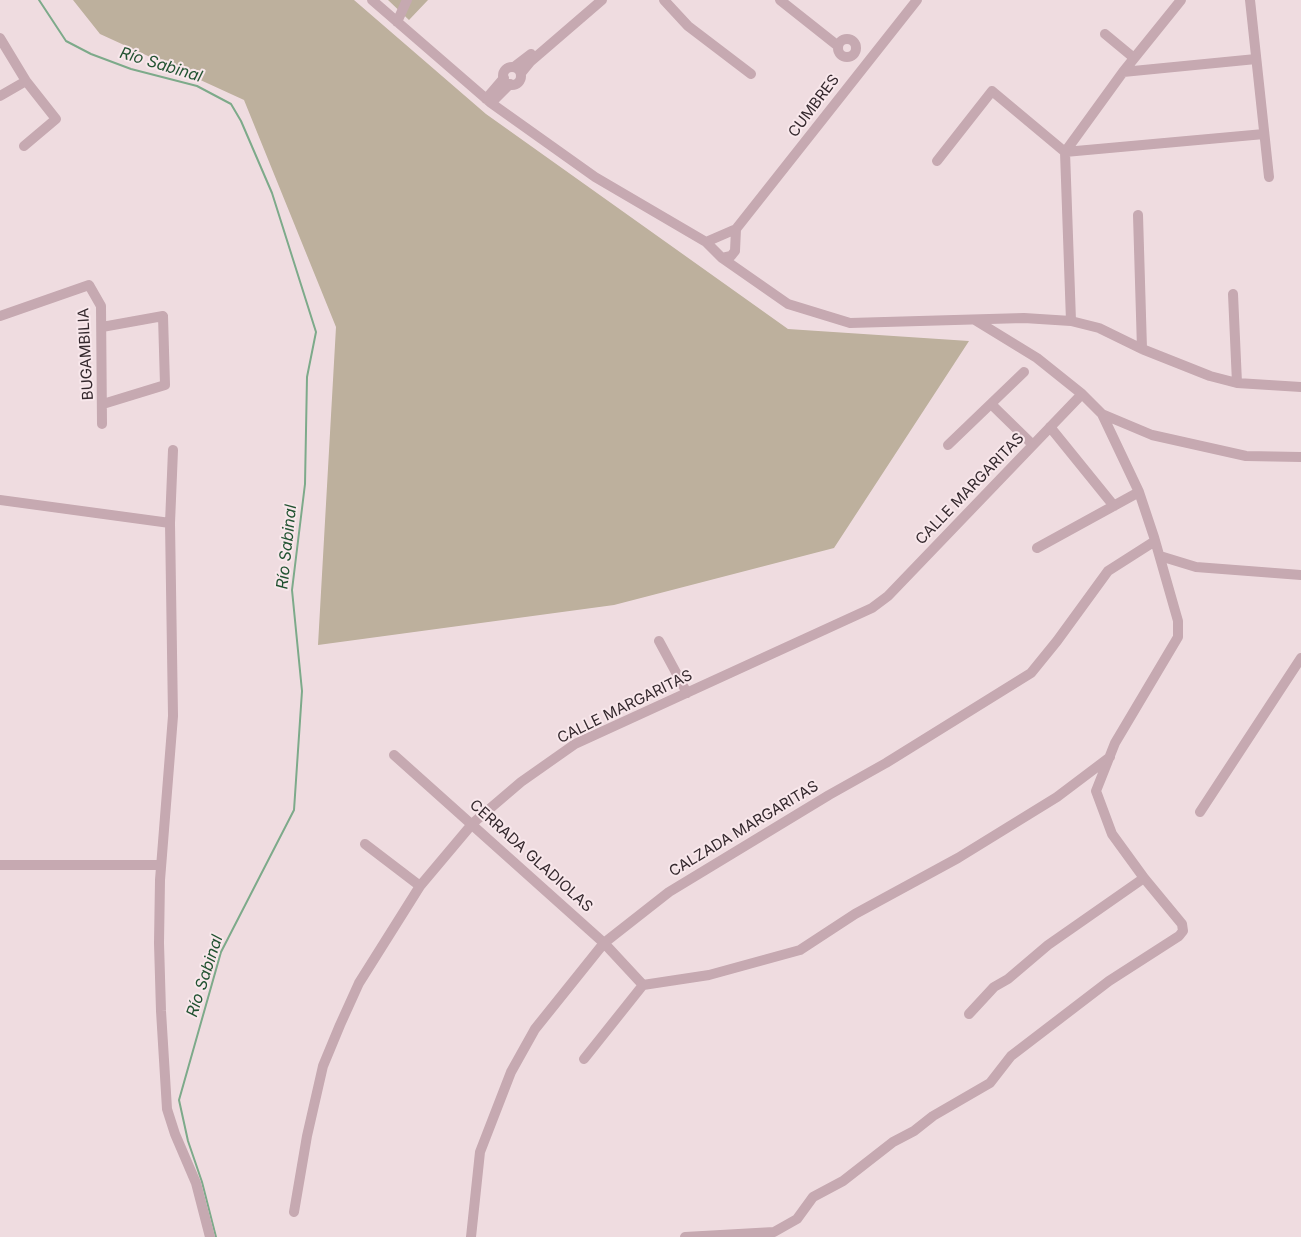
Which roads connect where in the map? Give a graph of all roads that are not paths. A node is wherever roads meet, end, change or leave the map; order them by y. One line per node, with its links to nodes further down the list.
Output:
1 (372, 0): 12 (street)
2 (407, 0): 12 (street)
3 (595, 0): 20 (street)
4 (602, 0): 20 (street)
5 (664, 0): 22 (street)
6 (780, 0): 11 (street)
7 (791, 0): 11 (street)
8 (917, 0): 19 (street, CUMBRES)
9 (1180, 0): 17 (street)
10 (1250, 0): 18 (street)
11 (799, 10): 15 (street)
12 (397, 22): 26 (street)
13 (1105, 34): 17 (street)
14 (0, 38): 23 (street)
15 (840, 43): 16 (street); 16 (street)
16 (852, 55): 19 (street)
17 (1134, 58): 21 (street)
18 (1256, 59): 21 (street); 27 (street)
19 (863, 66): 33 (street, CUMBRES)
20 (517, 70): 24 (street); 24 (street)
21 (1123, 72): 29 (street)
22 (751, 74)
23 (26, 81): 25 (street); 28 (street)
24 (507, 81): 26 (street)
25 (0, 96)
26 (488, 101): 34 (street)
27 (1264, 134): 29 (street); 31 (street)
28 (24, 146)
29 (1065, 152): 30 (street); 39 (street)
30 (937, 161)
31 (1270, 177)
32 (1138, 215): 41 (street)
33 (736, 229): 34 (street, CUMBRES); 35 (street)
34 (706, 242): 35 (street)
35 (722, 258): 38 (street)
36 (1233, 294): 43 (street)
37 (0, 316): 40 (street, BUGAMBILIA)
38 (975, 320): 39 (street); 45 (street)
39 (1071, 321): 41 (street)
40 (102, 327): 46 (street, BUGAMBILIA); 46 (street)
41 (1142, 349): 43 (street)
42 (1024, 372): 47 (street)
43 (1237, 383): 44 (street)
44 (1301, 387)
45 (1082, 394): 48 (street); 50 (street, CALLE MARGARITAS)
46 (103, 404): 49 (street, BUGAMBILIA)
47 (991, 404): 51 (street); 52 (street)
48 (1102, 414): 54 (street); 55 (street)
49 (102, 424)
50 (1050, 427): 52 (street, CALLE MARGARITAS); 57 (street)
51 (948, 445)
52 (1033, 445): 65 (street, CALLE MARGARITAS)
53 (173, 450): 58 (street)
54 (1301, 457)
55 (1138, 492): 57 (street); 59 (street)
56 (0, 500): 58 (street)
57 (1114, 506): 60 (street)
58 (170, 523): 72 (street)
59 (1155, 540): 61 (street); 75 (street, CALZADA MARGARITAS)
60 (1037, 548)
61 (1160, 556): 62 (street); 67 (street)
62 (1301, 575)
63 (659, 641): 65 (street)
64 (1301, 658): 68 (street)
65 (686, 693): 69 (street, CALLE MARGARITAS)
66 (394, 754): 69 (street, CERRADA GLADIOLAS)
67 (1110, 758): 73 (street); 76 (street)
68 (1200, 812)
69 (473, 823): 74 (street, CALLE MARGARITAS); 75 (street, CERRADA GLADIOLAS)
70 (365, 844): 74 (street)
71 (0, 865): 72 (street)
72 (161, 865): 80 (street)
73 (1144, 878): 77 (street); 82 (street)
74 (420, 886): 79 (street, CALLE MARGARITAS)
75 (604, 943): 76 (street, CERRADA GLADIOLAS); 81 (street, CALZADA MARGARITAS)
76 (643, 985): 78 (street)
77 (969, 1014)
78 (584, 1059)
79 (294, 1212)
80 (210, 1237)
81 (471, 1237)
82 (685, 1237)

